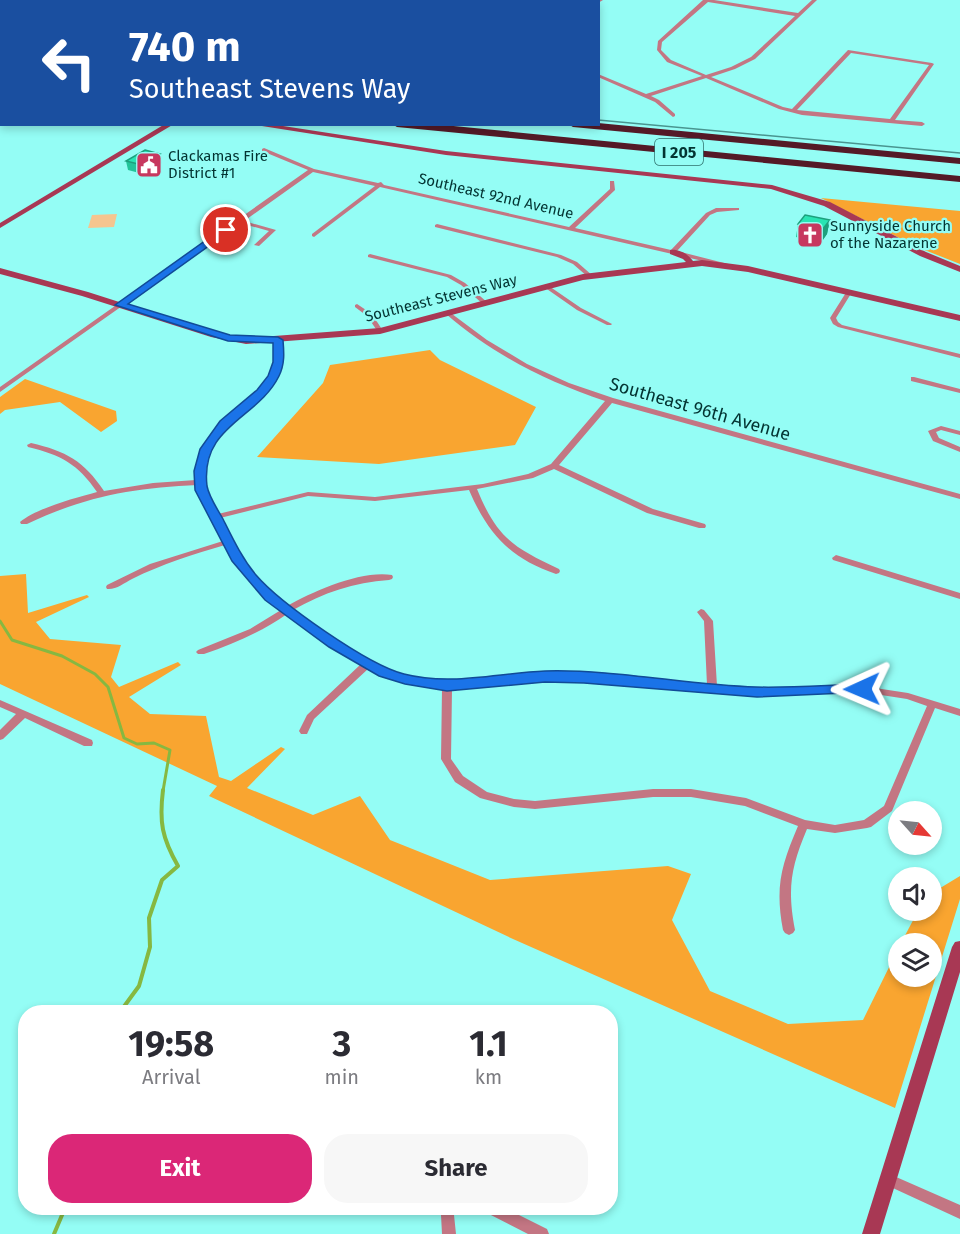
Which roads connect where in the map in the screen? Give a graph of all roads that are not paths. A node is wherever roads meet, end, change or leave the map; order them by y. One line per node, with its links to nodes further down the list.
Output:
1 (706, 0): 3 (street); 5 (street)
2 (815, 0): 3 (street)
3 (799, 15): 5 (street)
4 (600, 76): 6 (street)
5 (705, 77): 6 (street); 7 (street)
6 (646, 96): 8 (street)
7 (793, 111): 9 (street); 9 (street)
8 (673, 115)
9 (892, 121): 10 (street)
10 (922, 124)
11 (168, 126): 23 (street)
12 (265, 126): 32 (street)
13 (417, 126): 18 (highway, I 205)
14 (594, 126): 16 (highway, I 205)
15 (264, 150): 17 (street, Southeast 92nd Avenue)
16 (960, 161)
17 (312, 170): 20 (street, Southeast 92nd Avenue); 22 (street)
18 (960, 179)
19 (612, 182): 25 (street)
20 (381, 184): 25 (street, Southeast 92nd Avenue); 26 (street)
21 (737, 208): 28 (street)
22 (239, 221): 27 (street); 38 (street)
23 (0, 226)
24 (437, 226): 34 (street)
25 (570, 228): 28 (street, Southeast 92nd Avenue)
26 (314, 235)
27 (257, 245)
28 (673, 252): 30 (street, Southeast 92nd Avenue); 31 (street, Southeast 92nd Avenue)
29 (370, 256): 37 (street)
30 (691, 264): 31 (street, Southeast Stevens Way); 34 (street, Southeast Stevens Way)
31 (736, 267): 36 (street, Southeast 92nd Avenue)
32 (960, 269)
33 (0, 271): 38 (street, Southeast Stevens Way)
34 (590, 276): 35 (street, Southeast Stevens Way)
35 (546, 285): 37 (street, Southeast Stevens Way); 42 (street)
36 (849, 292): 41 (street, Southeast 92nd Avenue); 45 (street)
37 (485, 303): 40 (street, Southeast Stevens Way)
38 (120, 305): 44 (street, Southeast Stevens Way); 47 (street)
39 (357, 306): 43 (street)
40 (448, 314): 43 (street, Southeast Stevens Way); 49 (street, Southeast 96th Avenue)
41 (960, 318)
42 (609, 324)
43 (380, 331): 44 (street, Southeast Stevens Way)
44 (278, 340): 54 (street)
45 (960, 356)
46 (914, 379): 48 (street)
47 (0, 390)
48 (960, 391)
49 (610, 400): 53 (street); 57 (street, Southeast 96th Avenue)
50 (960, 433): 52 (street)
51 (30, 445): 56 (street)
52 (960, 450)
53 (554, 466): 55 (street); 60 (street)
54 (200, 482): 56 (street); 58 (street)
55 (472, 487): 58 (street); 63 (street)
56 (101, 492): 59 (street)
57 (960, 497)
58 (216, 517): 61 (street)
59 (24, 522)
60 (702, 526)
61 (228, 542): 65 (street); 67 (street)
62 (836, 558): 66 (street)
63 (556, 572)
64 (389, 577): 67 (street)
65 (110, 587)
66 (960, 596)
67 (288, 609): 69 (street); 70 (street)
68 (701, 612): 72 (street)
69 (201, 652)
70 (367, 664): 71 (street); 77 (street)
71 (447, 686): 72 (street); 80 (street)
72 (712, 688): 74 (street)
73 (0, 703): 76 (street)
74 (932, 704): 75 (street); 80 (street)
75 (960, 713)
76 (23, 714): 78 (street); 79 (street)
77 (304, 731)
78 (0, 736)
79 (88, 743)
80 (804, 825): 81 (street)
81 (789, 930)
82 (960, 947): 83 (street)
83 (887, 1179): 84 (street); 89 (street)
84 (960, 1212)
85 (445, 1215): 87 (street)
86 (505, 1215): 88 (street)
87 (449, 1234)
88 (542, 1234)
89 (871, 1234)

